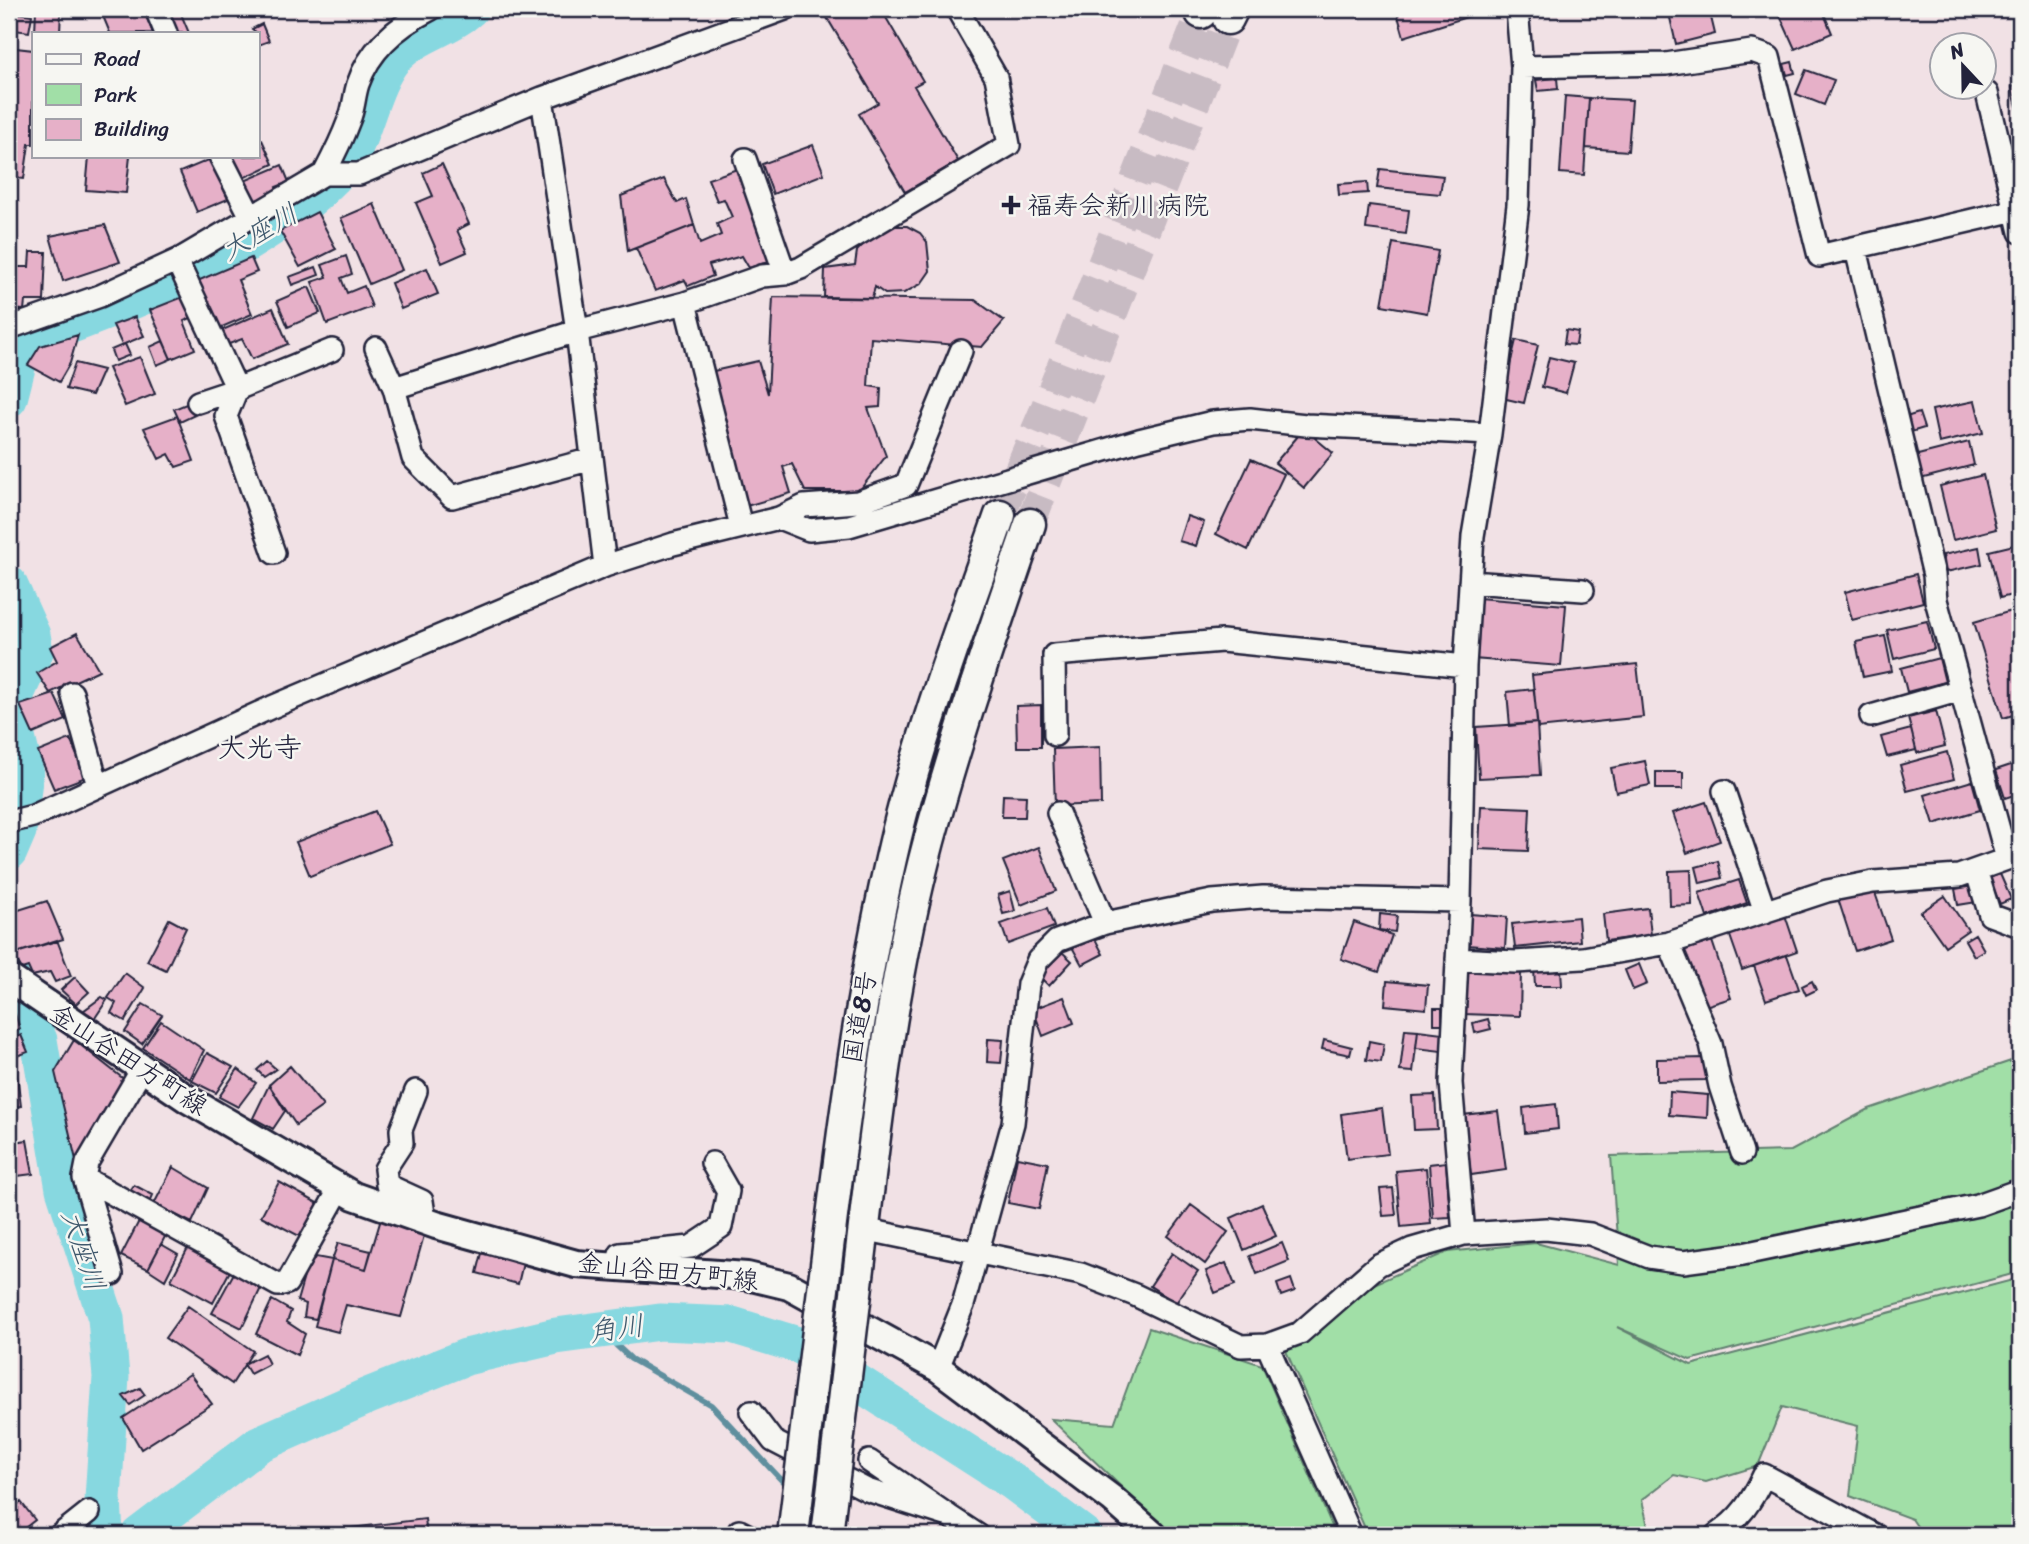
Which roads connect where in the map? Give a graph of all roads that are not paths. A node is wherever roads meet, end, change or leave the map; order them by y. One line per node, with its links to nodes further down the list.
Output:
1 (156, 9): 6 (street)
2 (432, 9): 12 (street)
3 (785, 9): 8 (street)
4 (957, 9): 18 (street)
5 (1517, 9): 7 (street)
6 (166, 32)
7 (1522, 67): 16 (street); 28 (street)
8 (542, 98): 12 (street); 21 (street)
9 (1989, 102): 13 (street)
10 (221, 158): 14 (street)
11 (745, 159): 18 (street)
12 (324, 174): 14 (street)
13 (2018, 210): 15 (street); 16 (street)
14 (251, 217): 17 (street)
15 (2020, 232)
16 (1856, 249): 39 (street)
17 (177, 261): 20 (street); 26 (street)
18 (785, 274): 19 (street)
19 (685, 303): 21 (street); 33 (street)
20 (9, 328)
21 (576, 331): 25 (street); 29 (street)
22 (376, 348): 25 (street)
23 (332, 350): 26 (street)
24 (961, 351): 31 (street)
25 (394, 388): 29 (street)
26 (237, 389): 27 (street); 34 (street)
27 (198, 402)
28 (1490, 434): 31 (street); 36 (street)
29 (592, 459): 35 (street)
30 (1000, 515): 78 (highway, 国道8号, bridge)
31 (779, 518): 33 (street)
32 (1031, 523): 64 (highway, 国道8号)
33 (741, 526): 35 (street)
34 (274, 553)
35 (605, 566): 43 (street)
36 (1470, 582): 37 (street); 38 (street)
37 (1583, 590)
38 (1465, 666): 42 (street); 49 (street)
39 (1961, 691): 41 (street); 47 (street)
40 (72, 693): 43 (street)
41 (1871, 716)
42 (1055, 735)
43 (98, 786): 46 (street)
44 (1724, 791): 50 (street)
45 (1058, 813): 51 (street)
46 (9, 822)
47 (2013, 857): 48 (street)
48 (1976, 870): 50 (street); 52 (street)
49 (1460, 901): 51 (street); 54 (street)
50 (1765, 912): 53 (street)
51 (1105, 923): 66 (street)
52 (2020, 926)
53 (1670, 943): 54 (street); 58 (street)
54 (1457, 958): 65 (street)
55 (9, 978): 56 (main road, 金山谷田方町線)
56 (142, 1069): 60 (street); 61 (main road, 金山谷田方町線)
57 (416, 1091): 63 (street)
58 (1742, 1153)
59 (712, 1163): 67 (street)
60 (84, 1178): 61 (street); 68 (street)
61 (340, 1188): 63 (main road, 金山谷田方町線)
62 (2020, 1190): 65 (street)
63 (425, 1221): 67 (main road, 金山谷田方町線)
64 (863, 1229): 66 (street); 79 (highway, 国道8号, bridge)
65 (1464, 1234): 69 (street)
66 (977, 1254): 69 (street); 70 (street)
67 (618, 1269): 70 (main road, 金山谷田方町線)
68 (112, 1273)
69 (1267, 1345): 82 (street)
70 (938, 1368): 81 (main road, 金山谷田方町線)
71 (751, 1412): 74 (street)
72 (869, 1461): 74 (street)
73 (89, 1512): 75 (street)
74 (949, 1516): 80 (street)
75 (60, 1535)
76 (738, 1535): 77 (street)
77 (747, 1535)
78 (793, 1535)
79 (827, 1535)
80 (978, 1535)
81 (1153, 1535)
82 (1351, 1535)
83 (1716, 1535): 84 (street)
84 (1875, 1535)

